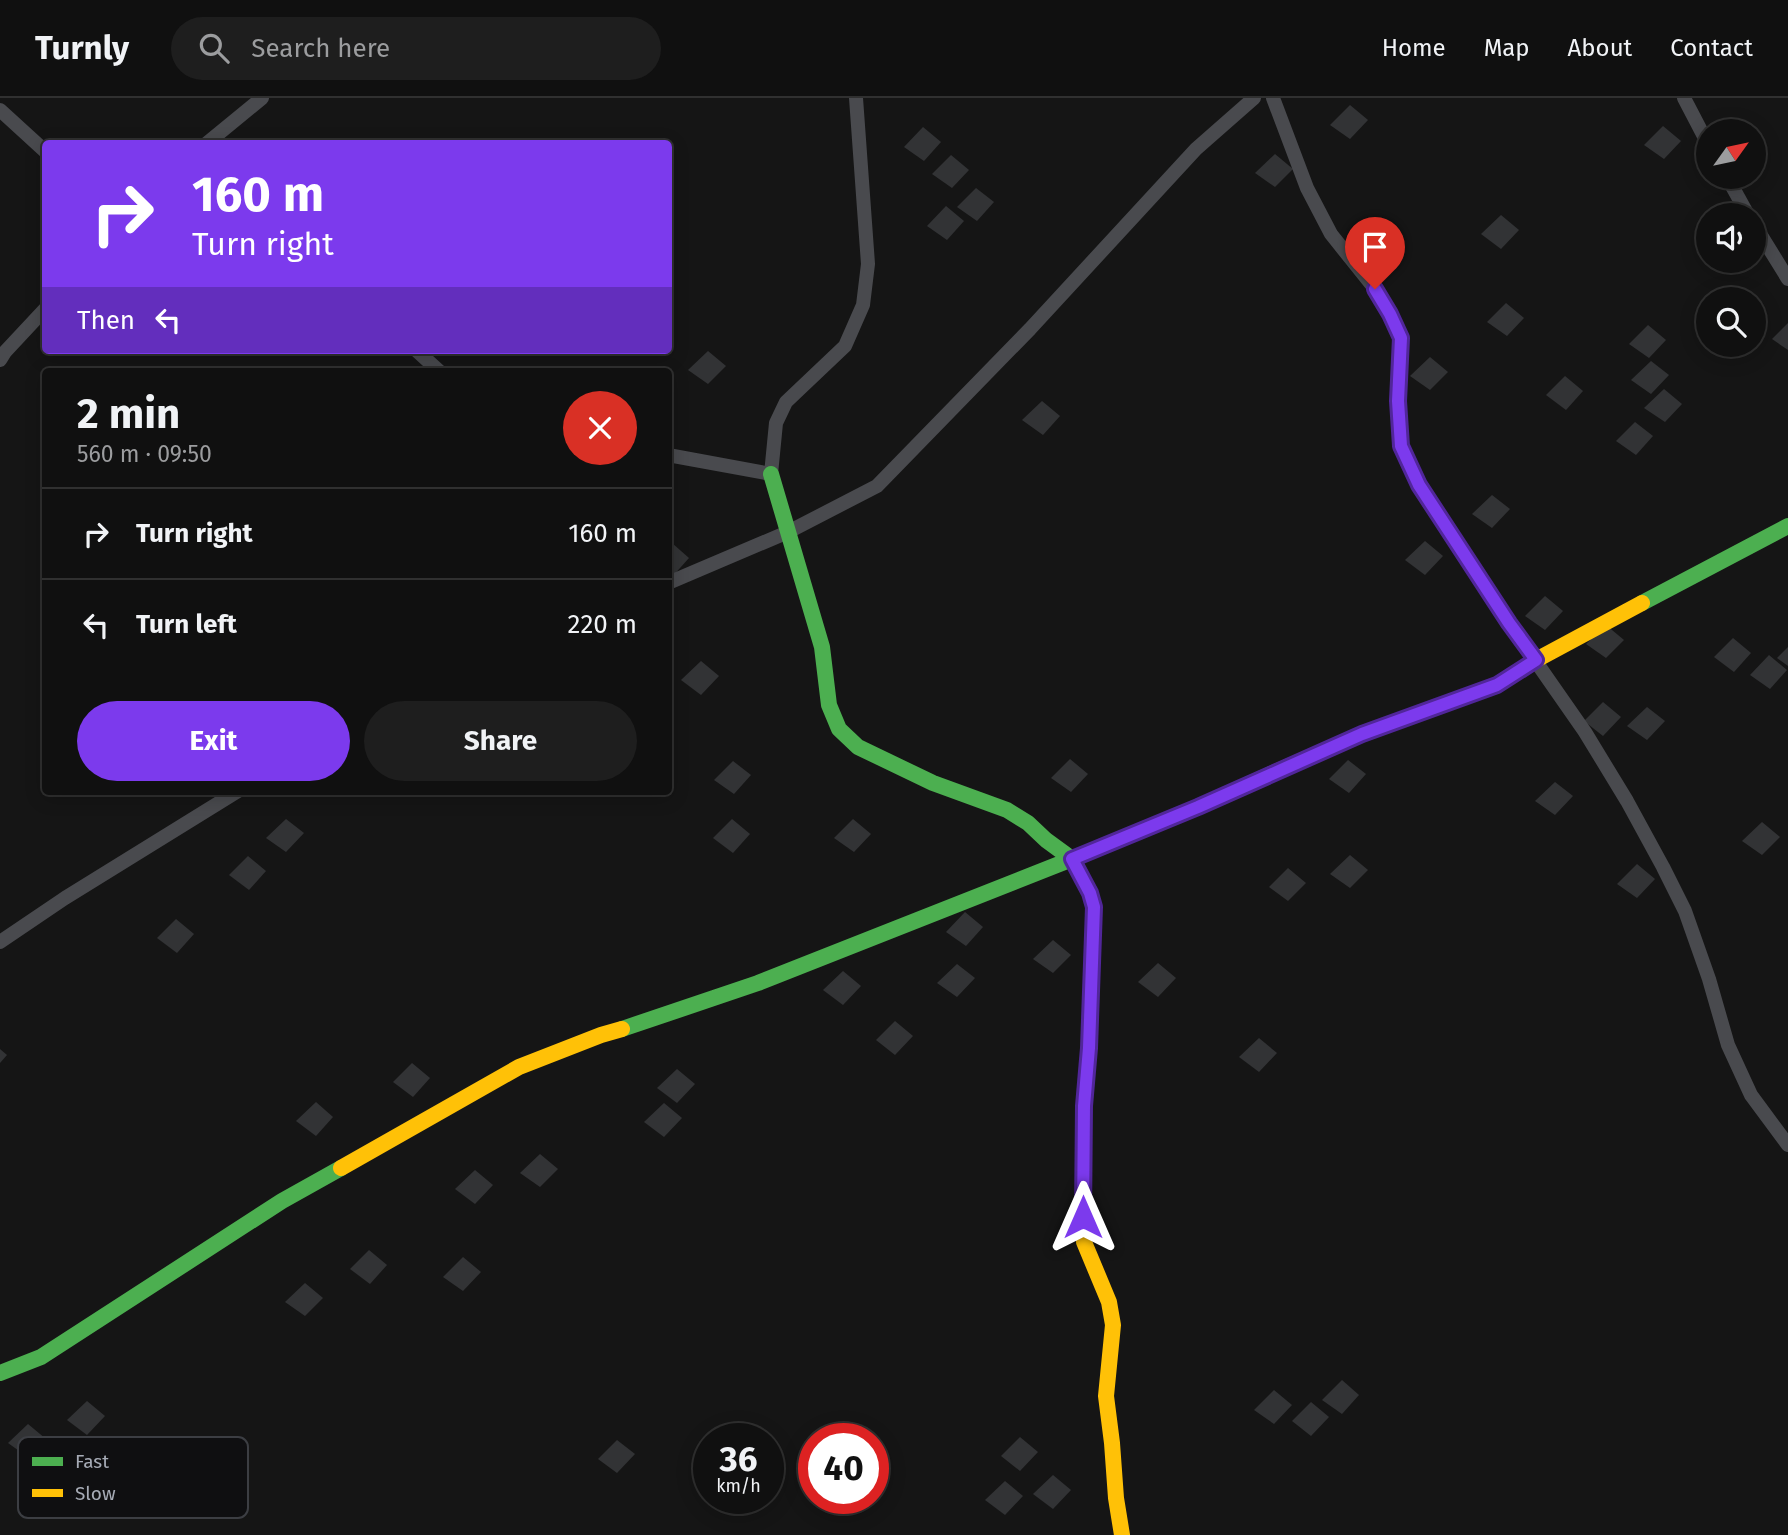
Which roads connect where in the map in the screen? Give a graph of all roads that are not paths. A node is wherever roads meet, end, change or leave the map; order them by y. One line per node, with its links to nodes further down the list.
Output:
1 (262, 98): 8 (street)
2 (856, 98): 17 (street)
3 (1254, 98): 19 (street)
4 (1273, 98): 21 (street)
5 (1684, 98): 7 (street)
6 (0, 110): 9 (street)
7 (1696, 121)
8 (211, 140)
9 (42, 148)
10 (1766, 243): 11 (street)
11 (1788, 279)
12 (42, 312): 14 (street)
13 (420, 354): 15 (street)
14 (0, 360)
15 (436, 368)
16 (672, 456): 17 (street)
17 (771, 474): 19 (street)
18 (1788, 526): 21 (street)
19 (788, 532): 20 (street); 23 (street)
20 (672, 581)
21 (1536, 660): 23 (street); 25 (street)
22 (232, 795): 24 (street)
23 (1072, 859): 26 (street); 27 (street)
24 (0, 942)
25 (1788, 1145)
26 (0, 1373)
27 (1122, 1535)

